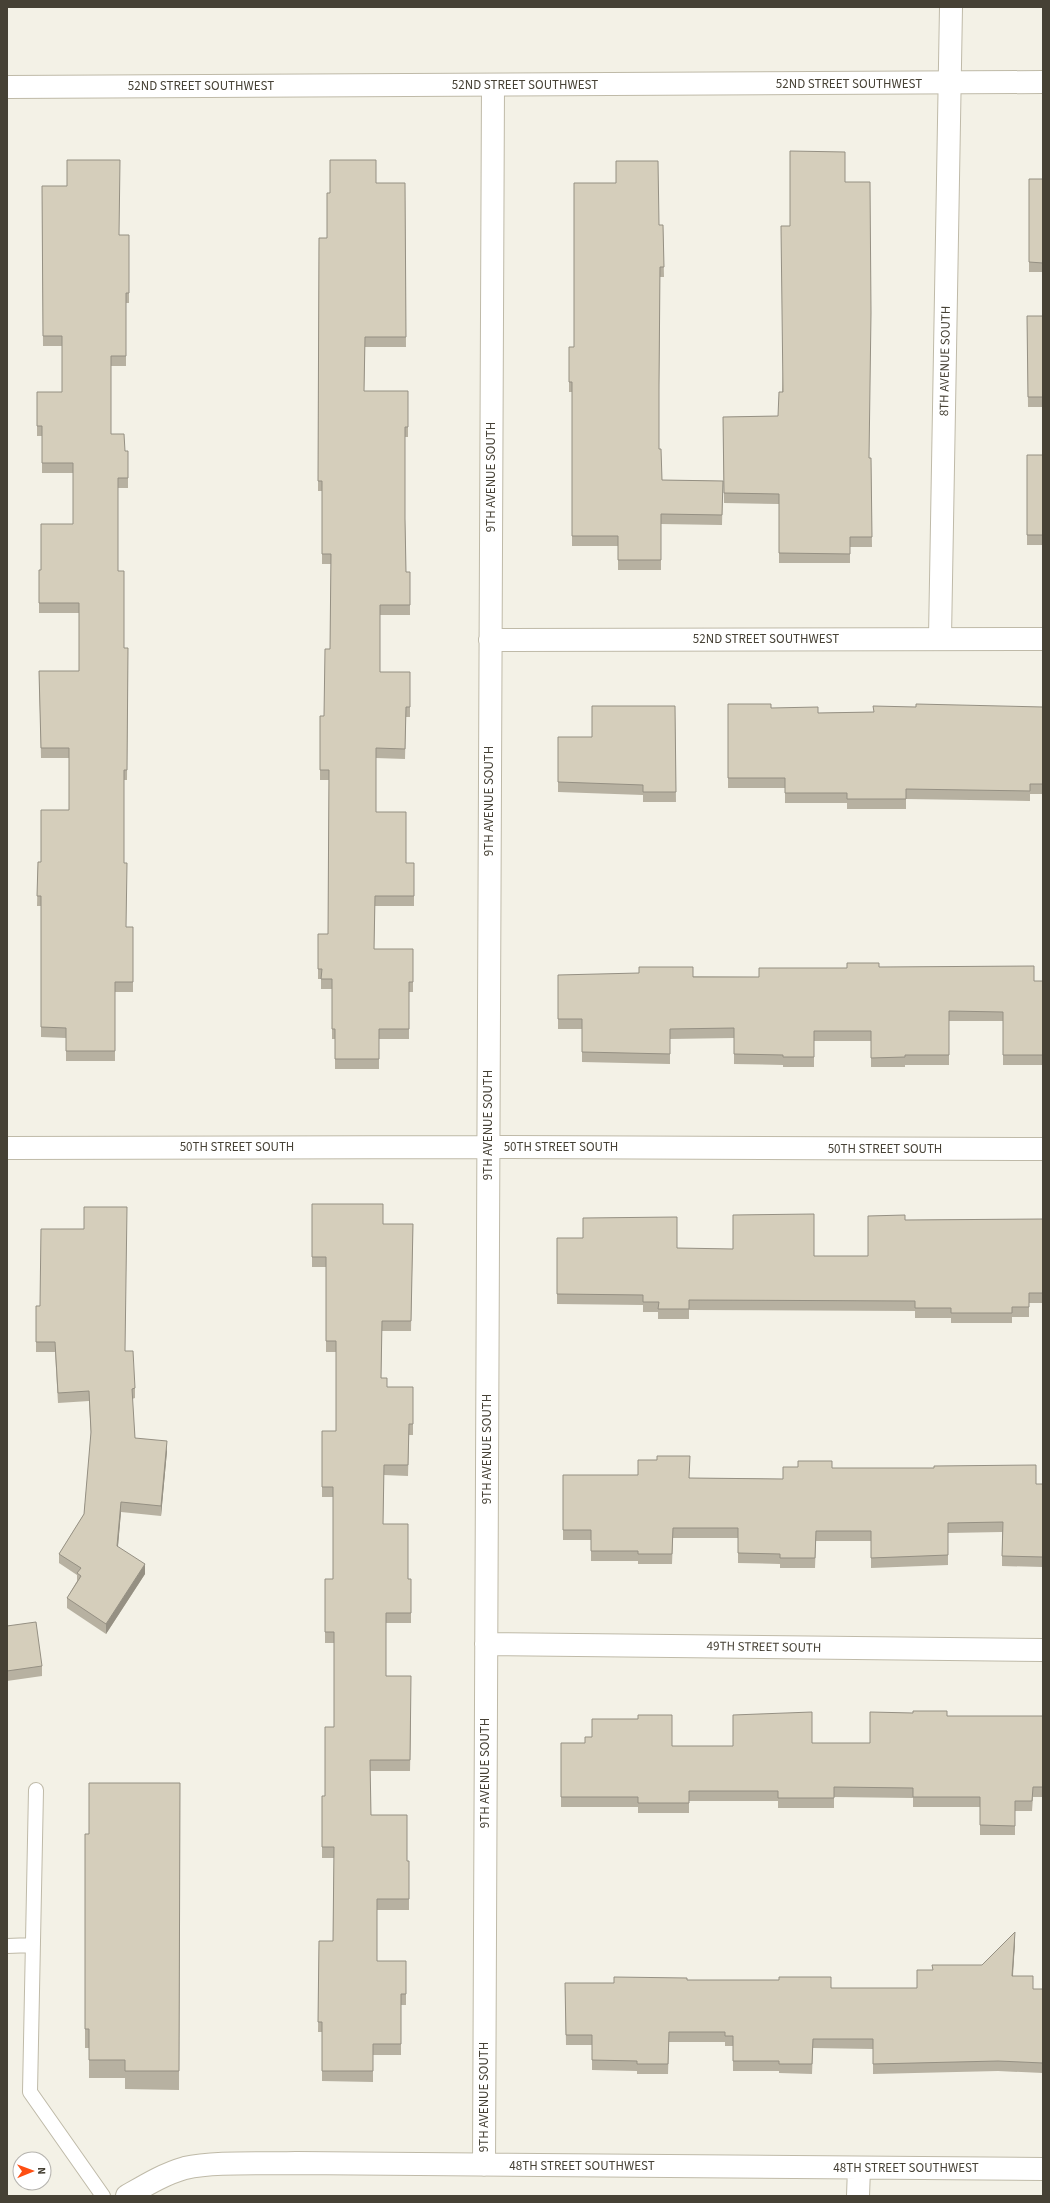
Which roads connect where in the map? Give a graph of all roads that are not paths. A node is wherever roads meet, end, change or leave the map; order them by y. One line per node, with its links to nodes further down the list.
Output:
1 (951, 7): 3 (street, 8TH AVENUE SOUTH)
2 (1043, 82): 3 (street, 52ND STREET SOUTHWEST)
3 (951, 84): 4 (street, 52ND STREET SOUTHWEST); 6 (street, 8TH AVENUE SOUTH)
4 (493, 85): 5 (street, 52ND STREET SOUTHWEST); 8 (street, 9TH AVENUE SOUTH)
5 (7, 87)
6 (940, 638): 7 (street, 52ND STREET SOUTHWEST); 8 (street, 52ND STREET SOUTHWEST)
7 (1043, 639)
8 (490, 640): 9 (street, 9TH AVENUE SOUTH)
9 (488, 1147): 10 (street, 50TH STREET SOUTH); 11 (street, 50TH STREET SOUTH); 12 (street, 9TH AVENUE SOUTH)
10 (7, 1148)
11 (1043, 1149)
12 (486, 1644): 13 (street, 49TH STREET SOUTH); 17 (street, 9TH AVENUE SOUTH)
13 (1043, 1650)
14 (36, 1790): 15 (lane)
15 (33, 1945): 16 (lane); 20 (lane)
16 (7, 1946)
17 (484, 2165): 18 (street, 48TH STREET SOUTHWEST); 21 (street, 48TH STREET SOUTHWEST)
18 (859, 2168): 19 (street, 48TH STREET SOUTHWEST); 22 (street)
19 (1043, 2169)
20 (103, 2196)
21 (128, 2196)
22 (858, 2196)

